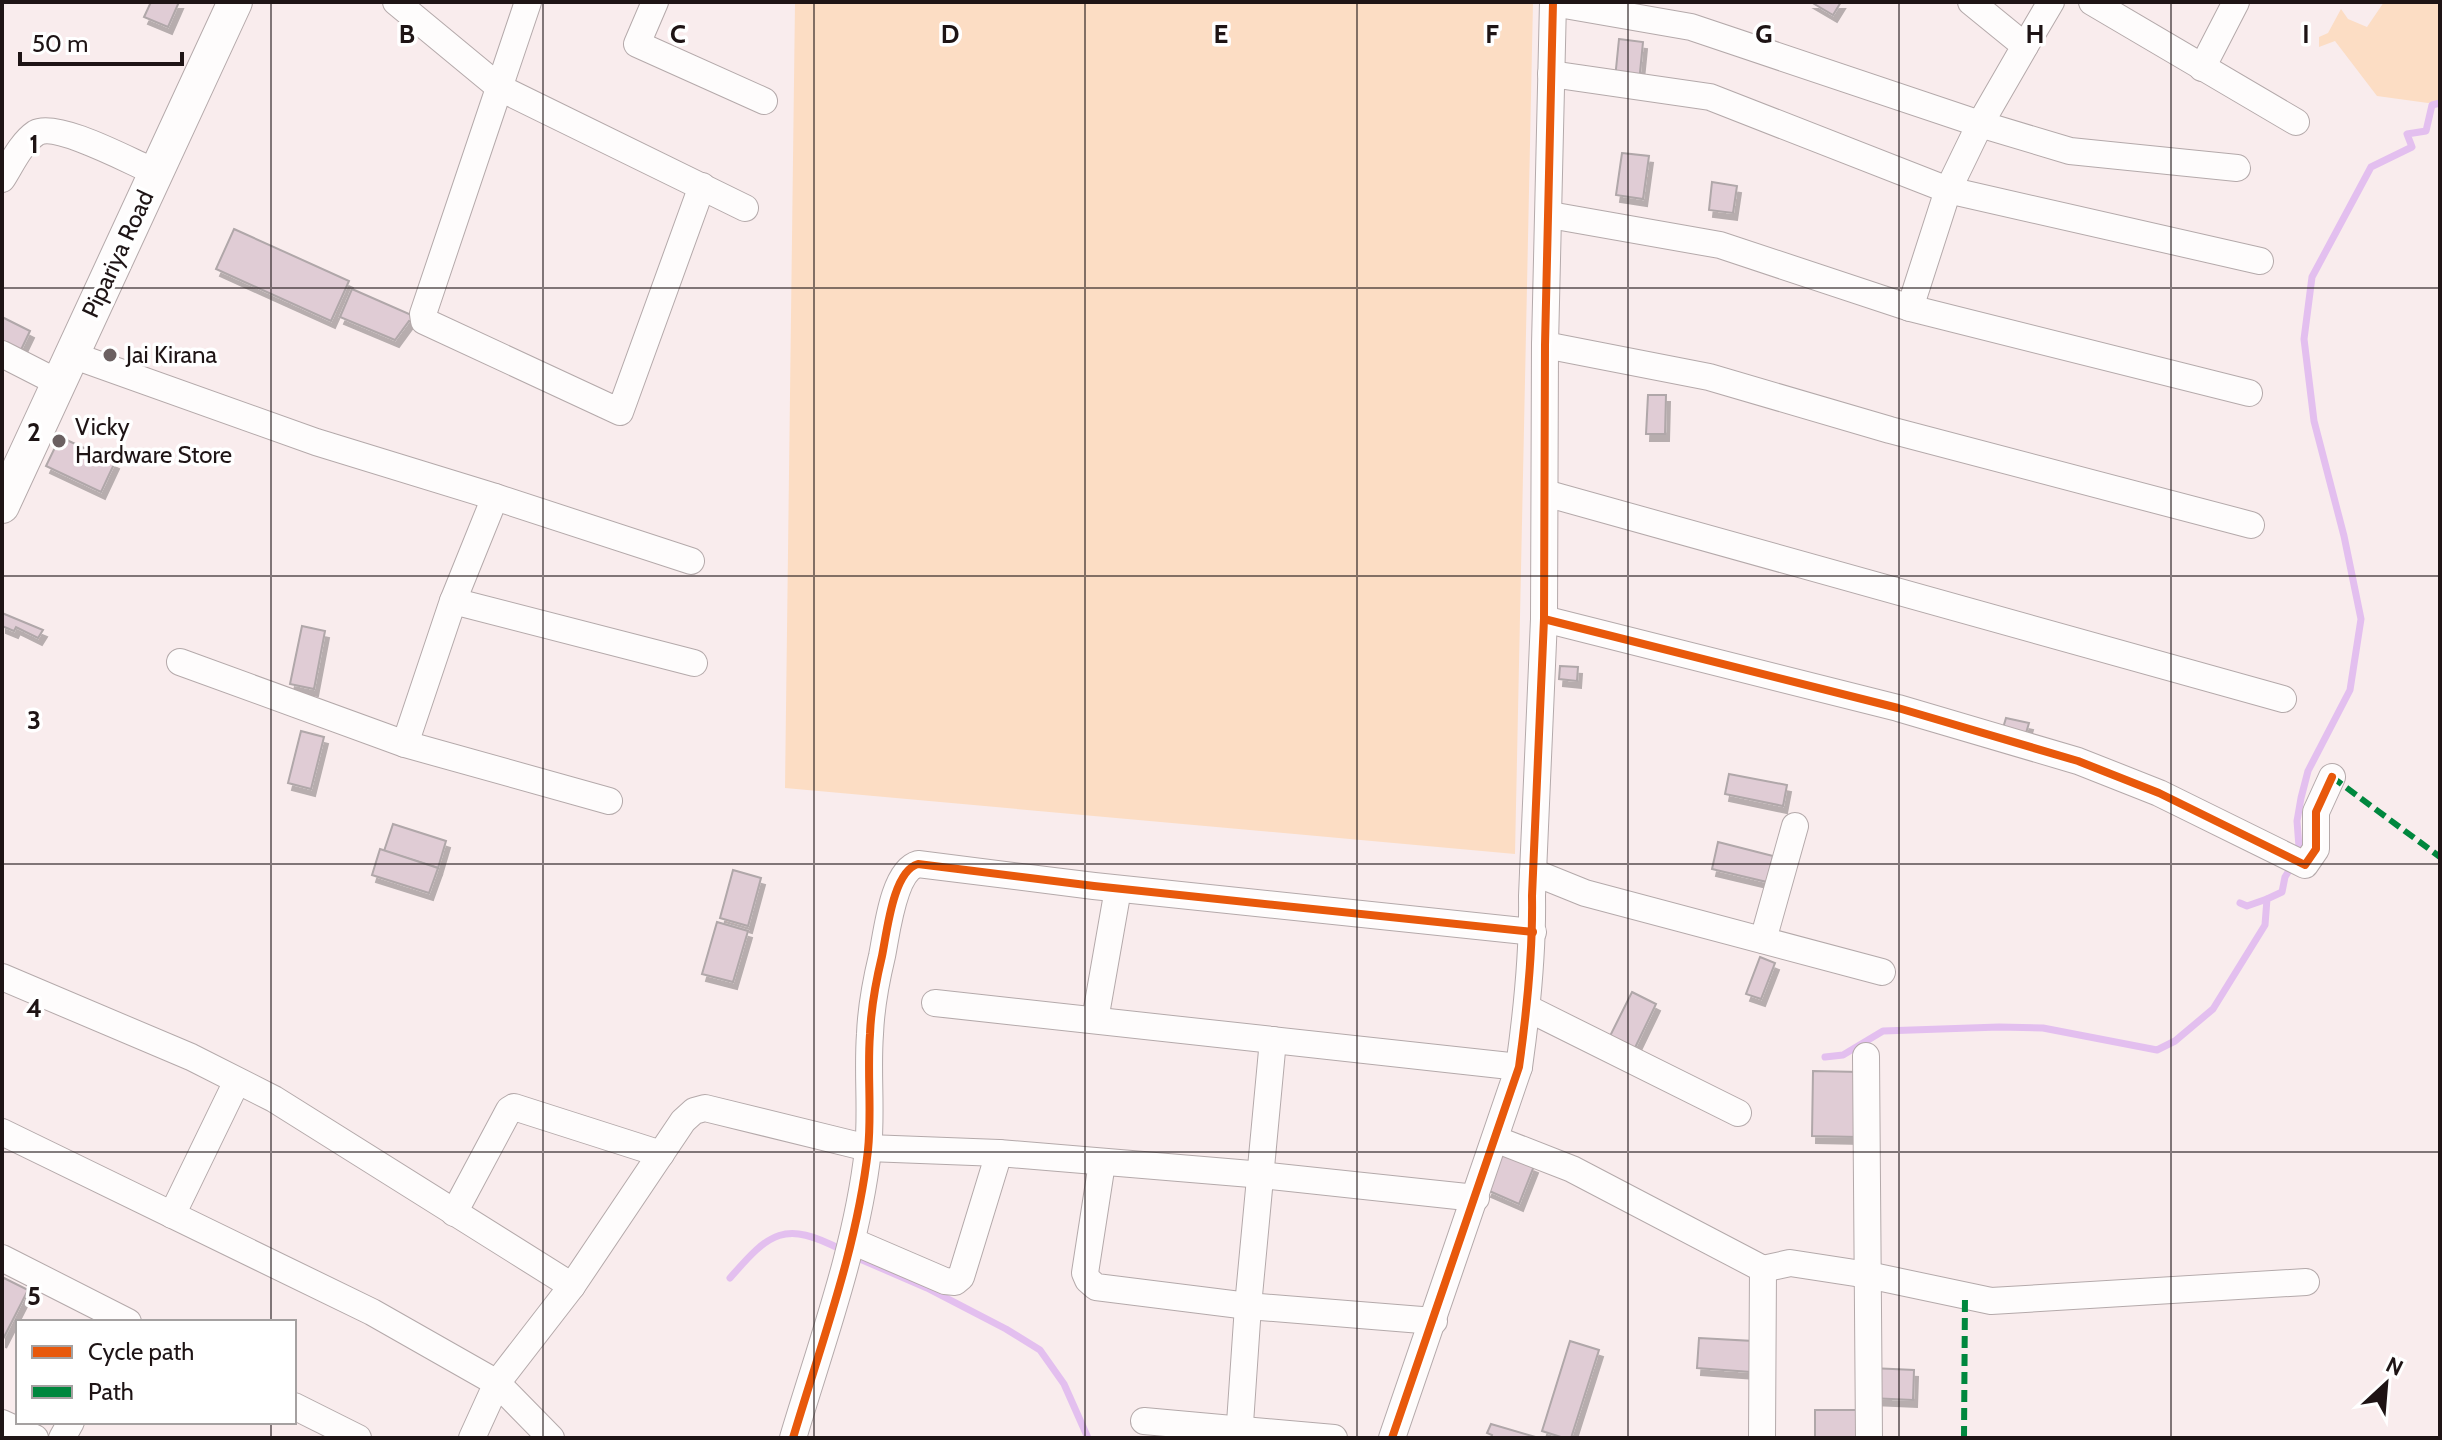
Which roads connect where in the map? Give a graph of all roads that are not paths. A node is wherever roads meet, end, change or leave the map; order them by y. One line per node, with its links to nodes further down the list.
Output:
1 (221, 2): 18 (main road, Pipariya Road)
2 (235, 2): 29 (main road, Pipariya Road)
3 (396, 2): 14 (street)
4 (528, 2): 14 (street)
5 (655, 2): 15 (street)
6 (1971, 2): 11 (street)
7 (2051, 2): 11 (street)
8 (2092, 2): 12 (street)
9 (2236, 2): 12 (street)
10 (1553, 3): 13 (street); 17 (street)
11 (2025, 46): 17 (street)
12 (2202, 68): 16 (street)
13 (1551, 74): 22 (street); 24 (street)
14 (500, 88): 21 (street); 21 (street)
15 (764, 101)
16 (2296, 122)
17 (1980, 124): 19 (street); 22 (street)
18 (144, 167): 20 (street); 29 (main road, Pipariya Road)
19 (2237, 168)
20 (2, 179)
21 (702, 186): 23 (street)
22 (1948, 190): 25 (street); 26 (street)
23 (745, 208)
24 (1550, 215): 26 (street); 27 (street)
25 (2260, 261)
26 (1910, 308): 30 (street)
27 (1545, 345): 32 (street); 35 (street)
28 (2, 354): 29 (street)
29 (59, 366): 31 (main road, Pipariya Road); 33 (street); 34 (main road, Pipariya Road)
30 (2249, 393)
31 (2, 473)
32 (1545, 493): 38 (street); 41 (street)
33 (495, 497): 36 (street); 37 (street)
34 (2, 506)
35 (2251, 525)
36 (691, 561)
37 (453, 601): 40 (street); 42 (street)
38 (1544, 619): 43 (street); 46 (street)
39 (180, 662): 42 (street)
40 (694, 663)
41 (2283, 699)
42 (405, 744): 44 (street)
43 (2332, 777)
44 (609, 801)
45 (1795, 826): 49 (street)
46 (1533, 872): 48 (street); 49 (street)
47 (1118, 889): 48 (street); 54 (street); 62 (street)
48 (1533, 932): 53 (street)
49 (1763, 940): 50 (street)
50 (1882, 972)
51 (2, 977): 58 (street)
52 (935, 1003): 54 (street)
53 (1527, 1008): 57 (street); 59 (street)
54 (1095, 1020): 55 (street)
55 (1273, 1040): 57 (street); 66 (street)
56 (1866, 1056): 73 (street)
57 (1519, 1067): 61 (street)
58 (237, 1081): 68 (street); 69 (street)
59 (1738, 1113)
60 (2, 1132): 69 (street)
61 (1495, 1139): 67 (street); 72 (street)
62 (868, 1148): 63 (street); 64 (street); 70 (street)
63 (999, 1153): 65 (street); 70 (street)
64 (661, 1154): 68 (street); 75 (street)
65 (1102, 1163): 66 (street); 76 (street)
66 (1260, 1175): 67 (street); 76 (street)
67 (1476, 1198): 78 (street)
68 (454, 1213): 75 (street)
69 (172, 1215): 79 (street)
70 (849, 1249): 88 (street)
71 (2, 1258): 77 (street)
72 (1763, 1269): 73 (street); 91 (street)
73 (1868, 1275): 74 (street); 92 (street)
74 (2306, 1282)
75 (572, 1286): 79 (street)
76 (1248, 1306): 78 (street); 83 (street)
77 (124, 1320)
78 (1434, 1321): 90 (street)
79 (497, 1383): 86 (street); 87 (street)
80 (296, 1407): 85 (street)
81 (1144, 1421): 83 (street)
82 (2, 1423): 84 (street)
83 (1239, 1434): 89 (street)
84 (35, 1438)
85 (358, 1438)
86 (472, 1438)
87 (551, 1438)
88 (793, 1438)
89 (1334, 1438)
90 (1392, 1438)
91 (1762, 1438)
92 (1869, 1438)

